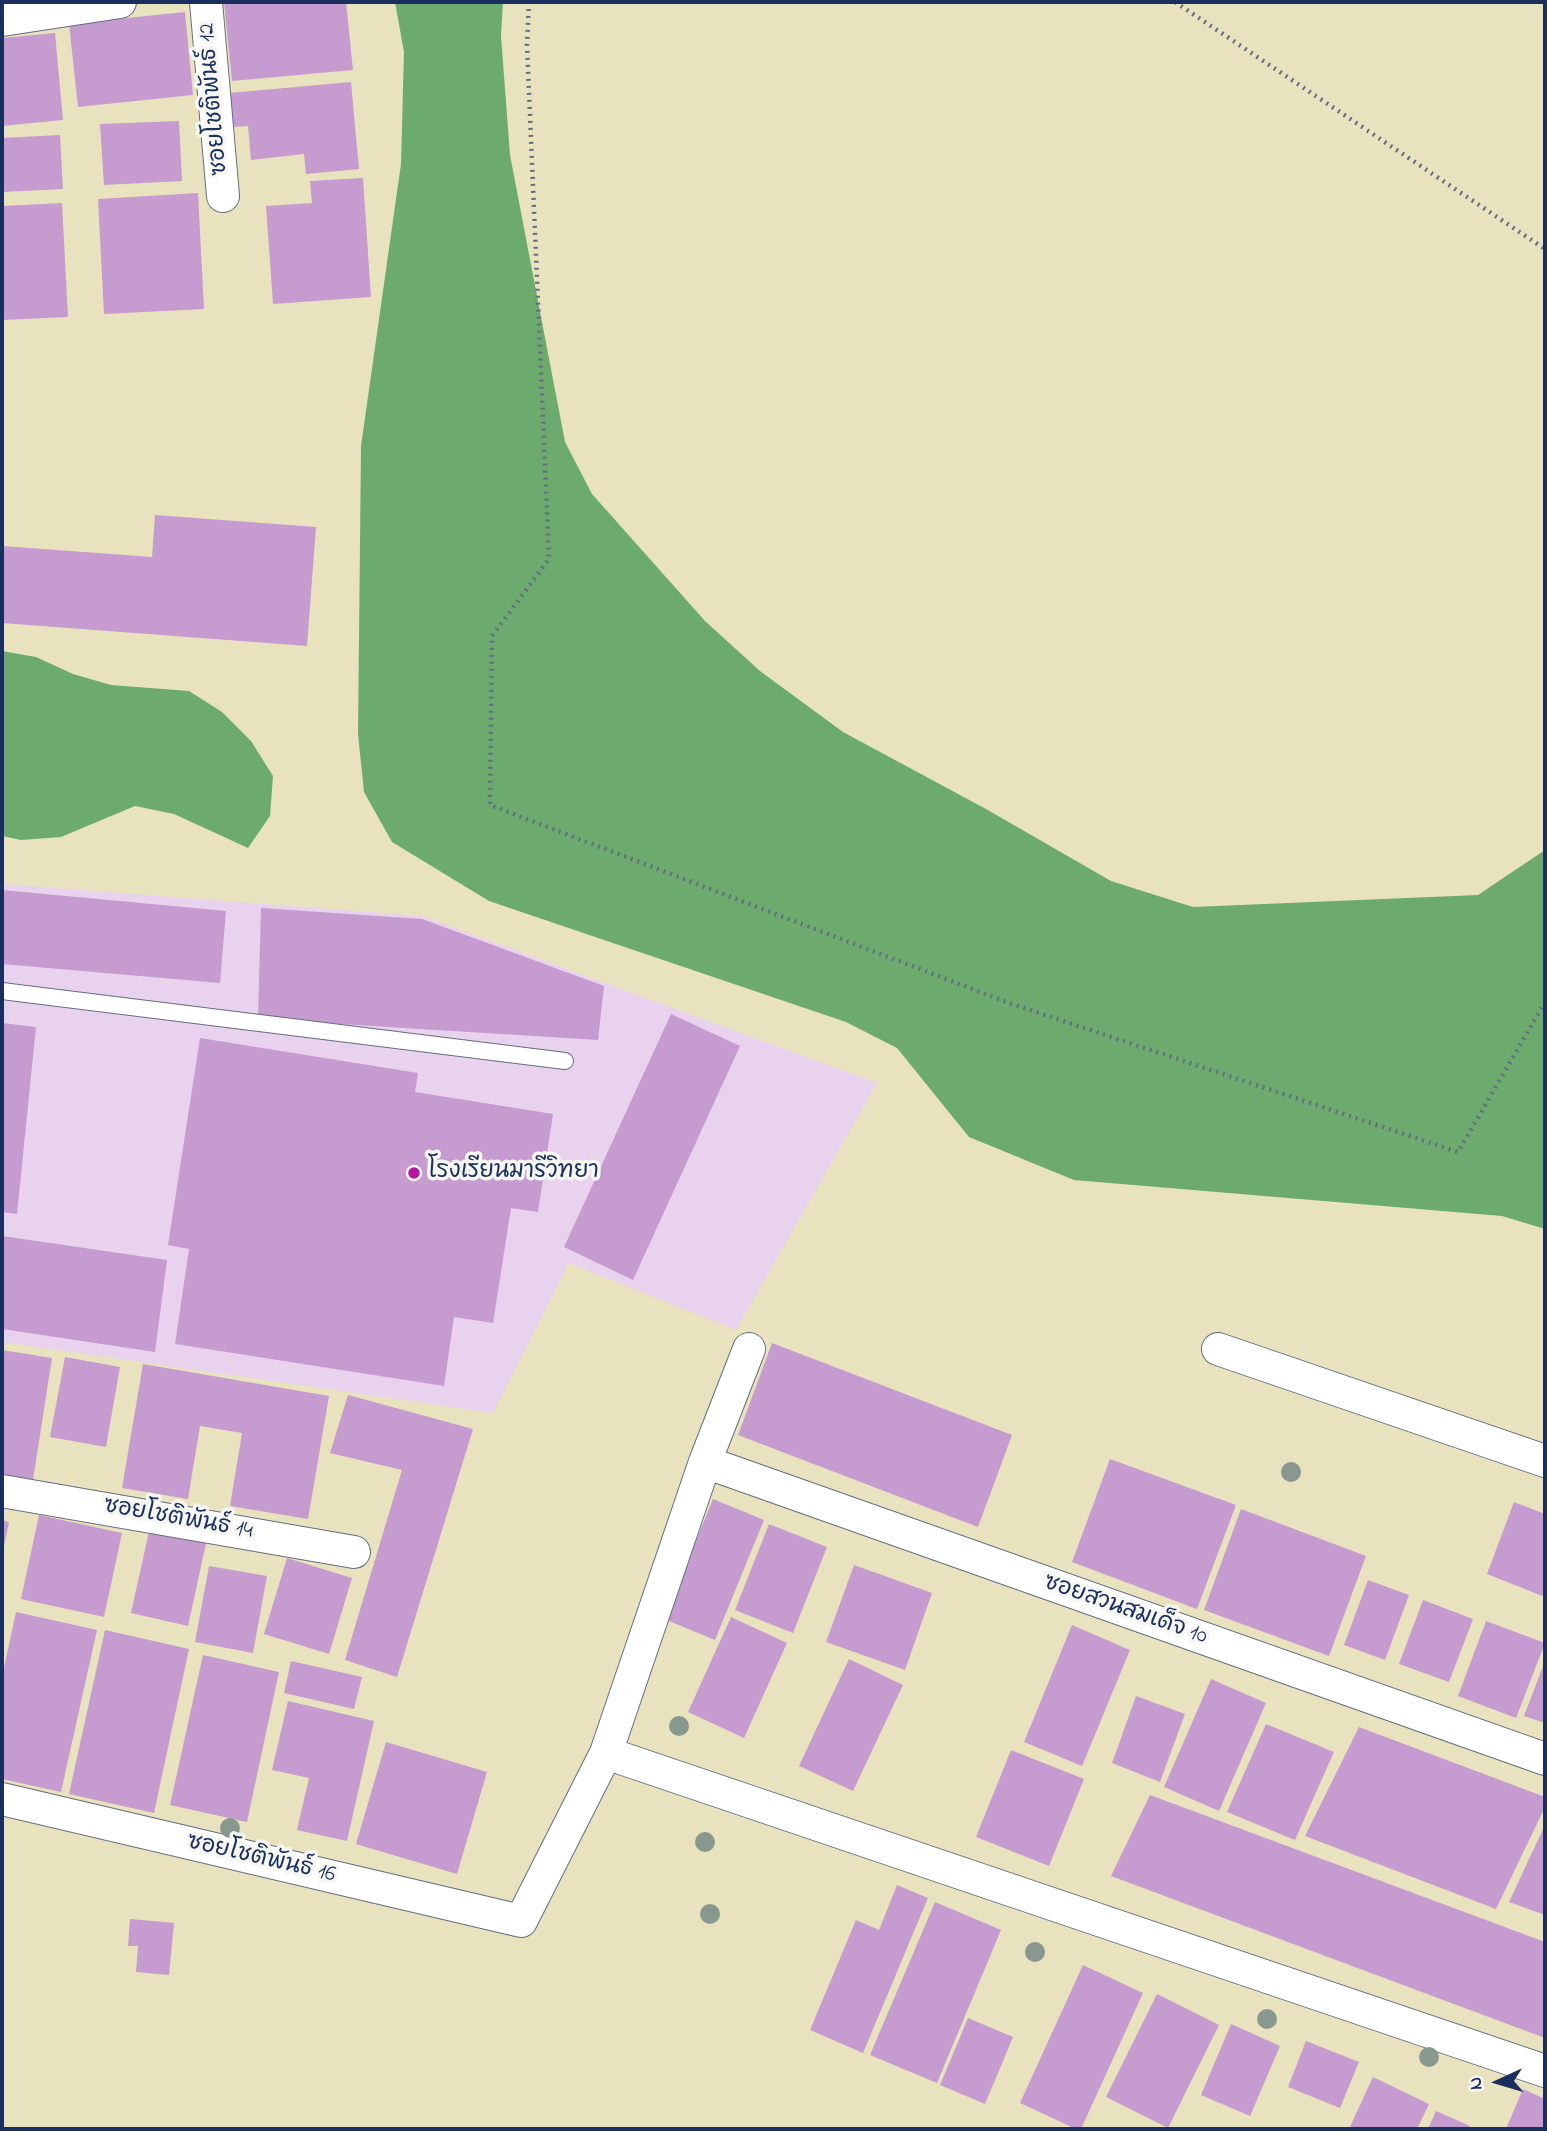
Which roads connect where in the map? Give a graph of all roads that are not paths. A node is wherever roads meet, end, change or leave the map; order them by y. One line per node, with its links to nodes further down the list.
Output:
1 (120, 2): 3 (street)
2 (206, 2): 4 (street, ซอยโชติพันธ์ 12)
3 (2, 20)
4 (223, 196)
5 (2, 990): 6 (lane)
6 (565, 1060)
7 (748, 1349): 10 (street)
8 (1219, 1349): 9 (street)
9 (1545, 1461)
10 (705, 1462): 13 (street); 14 (street, ซอยสวนสมเด็จ 10)
11 (2, 1491): 12 (street, ซอยโชติพันธ์ 14)
12 (354, 1552)
13 (606, 1753): 15 (street, ซอยโชติพันธ์ 16); 16 (street)
14 (1545, 1759)
15 (2, 1799)
16 (1545, 2071)

